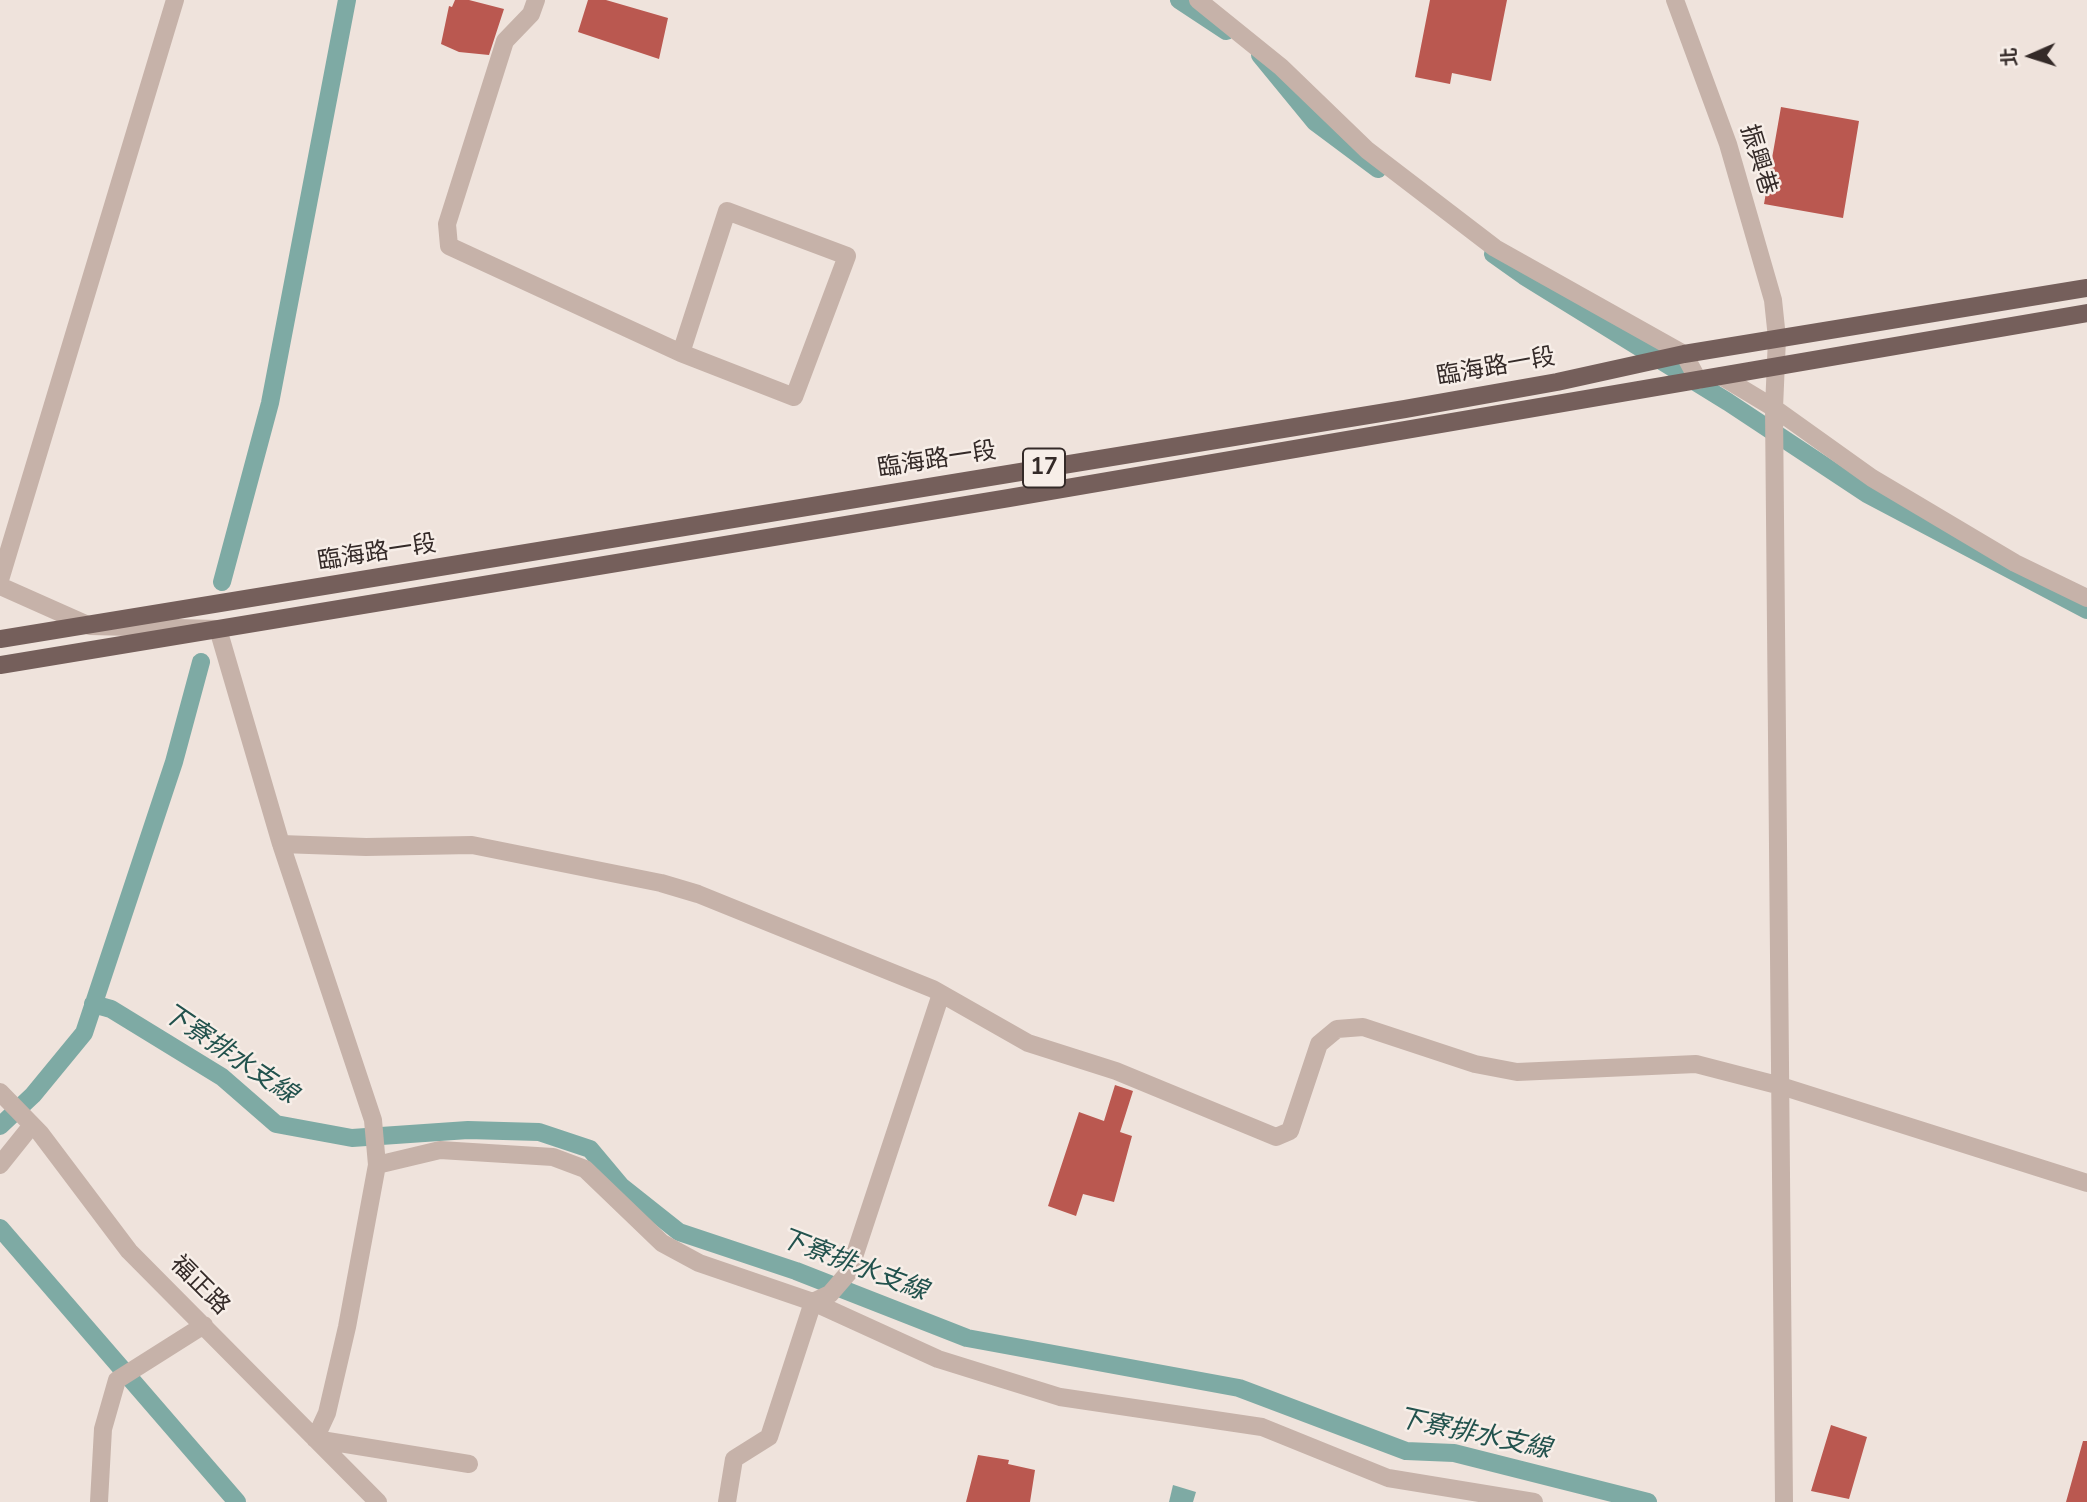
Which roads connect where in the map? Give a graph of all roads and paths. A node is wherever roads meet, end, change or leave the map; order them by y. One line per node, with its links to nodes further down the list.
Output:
1 (175, 0): 14 (street)
2 (536, 0): 8 (street)
3 (1198, 0): 9 (street)
4 (1675, 0): 7 (street, 振興巷)
5 (2087, 288): 7 (main road, 臨海路一段 / 17)
6 (2087, 313): 10 (main road, 臨海路一段 / 17)
7 (1777, 338): 9 (main road, 臨海路一段 / 17); 10 (street, 振興巷)
8 (681, 353): 8 (street)
9 (1684, 354): 12 (street); 17 (main road, 臨海路一段 / 17)
10 (1775, 368): 11 (main road, 臨海路一段 / 17); 13 (street, 振興巷)
11 (1721, 376): 12 (main road, 臨海路一段 / 17); 13 (street)
12 (1698, 380): 18 (main road, 臨海路一段 / 17)
13 (1774, 408): 16 (street); 23 (street, 振興巷)
14 (0, 580)
15 (0, 586): 17 (street)
16 (2087, 598)
17 (90, 626): 18 (street); 19 (main road, 臨海路一段 / 17)
18 (218, 629): 20 (main road, 臨海路一段 / 17); 21 (street)
19 (0, 639)
20 (0, 666)
21 (281, 844): 22 (street); 27 (street)
22 (941, 994): 23 (street); 29 (street)
23 (1782, 1086): 28 (street); 37 (street, 振興巷)
24 (1, 1093): 25 (street, 福正路)
25 (29, 1122): 26 (street); 30 (street, 福正路)
26 (0, 1165)
27 (377, 1165): 29 (street); 31 (street)
28 (2087, 1184)
29 (813, 1302): 35 (street); 36 (street)
30 (204, 1325): 31 (street, 福正路); 33 (street)
31 (315, 1439): 32 (street); 34 (street, 福正路)
32 (469, 1464)
33 (99, 1502)
34 (378, 1502)
35 (727, 1502)
36 (1534, 1502)
37 (1784, 1502)

